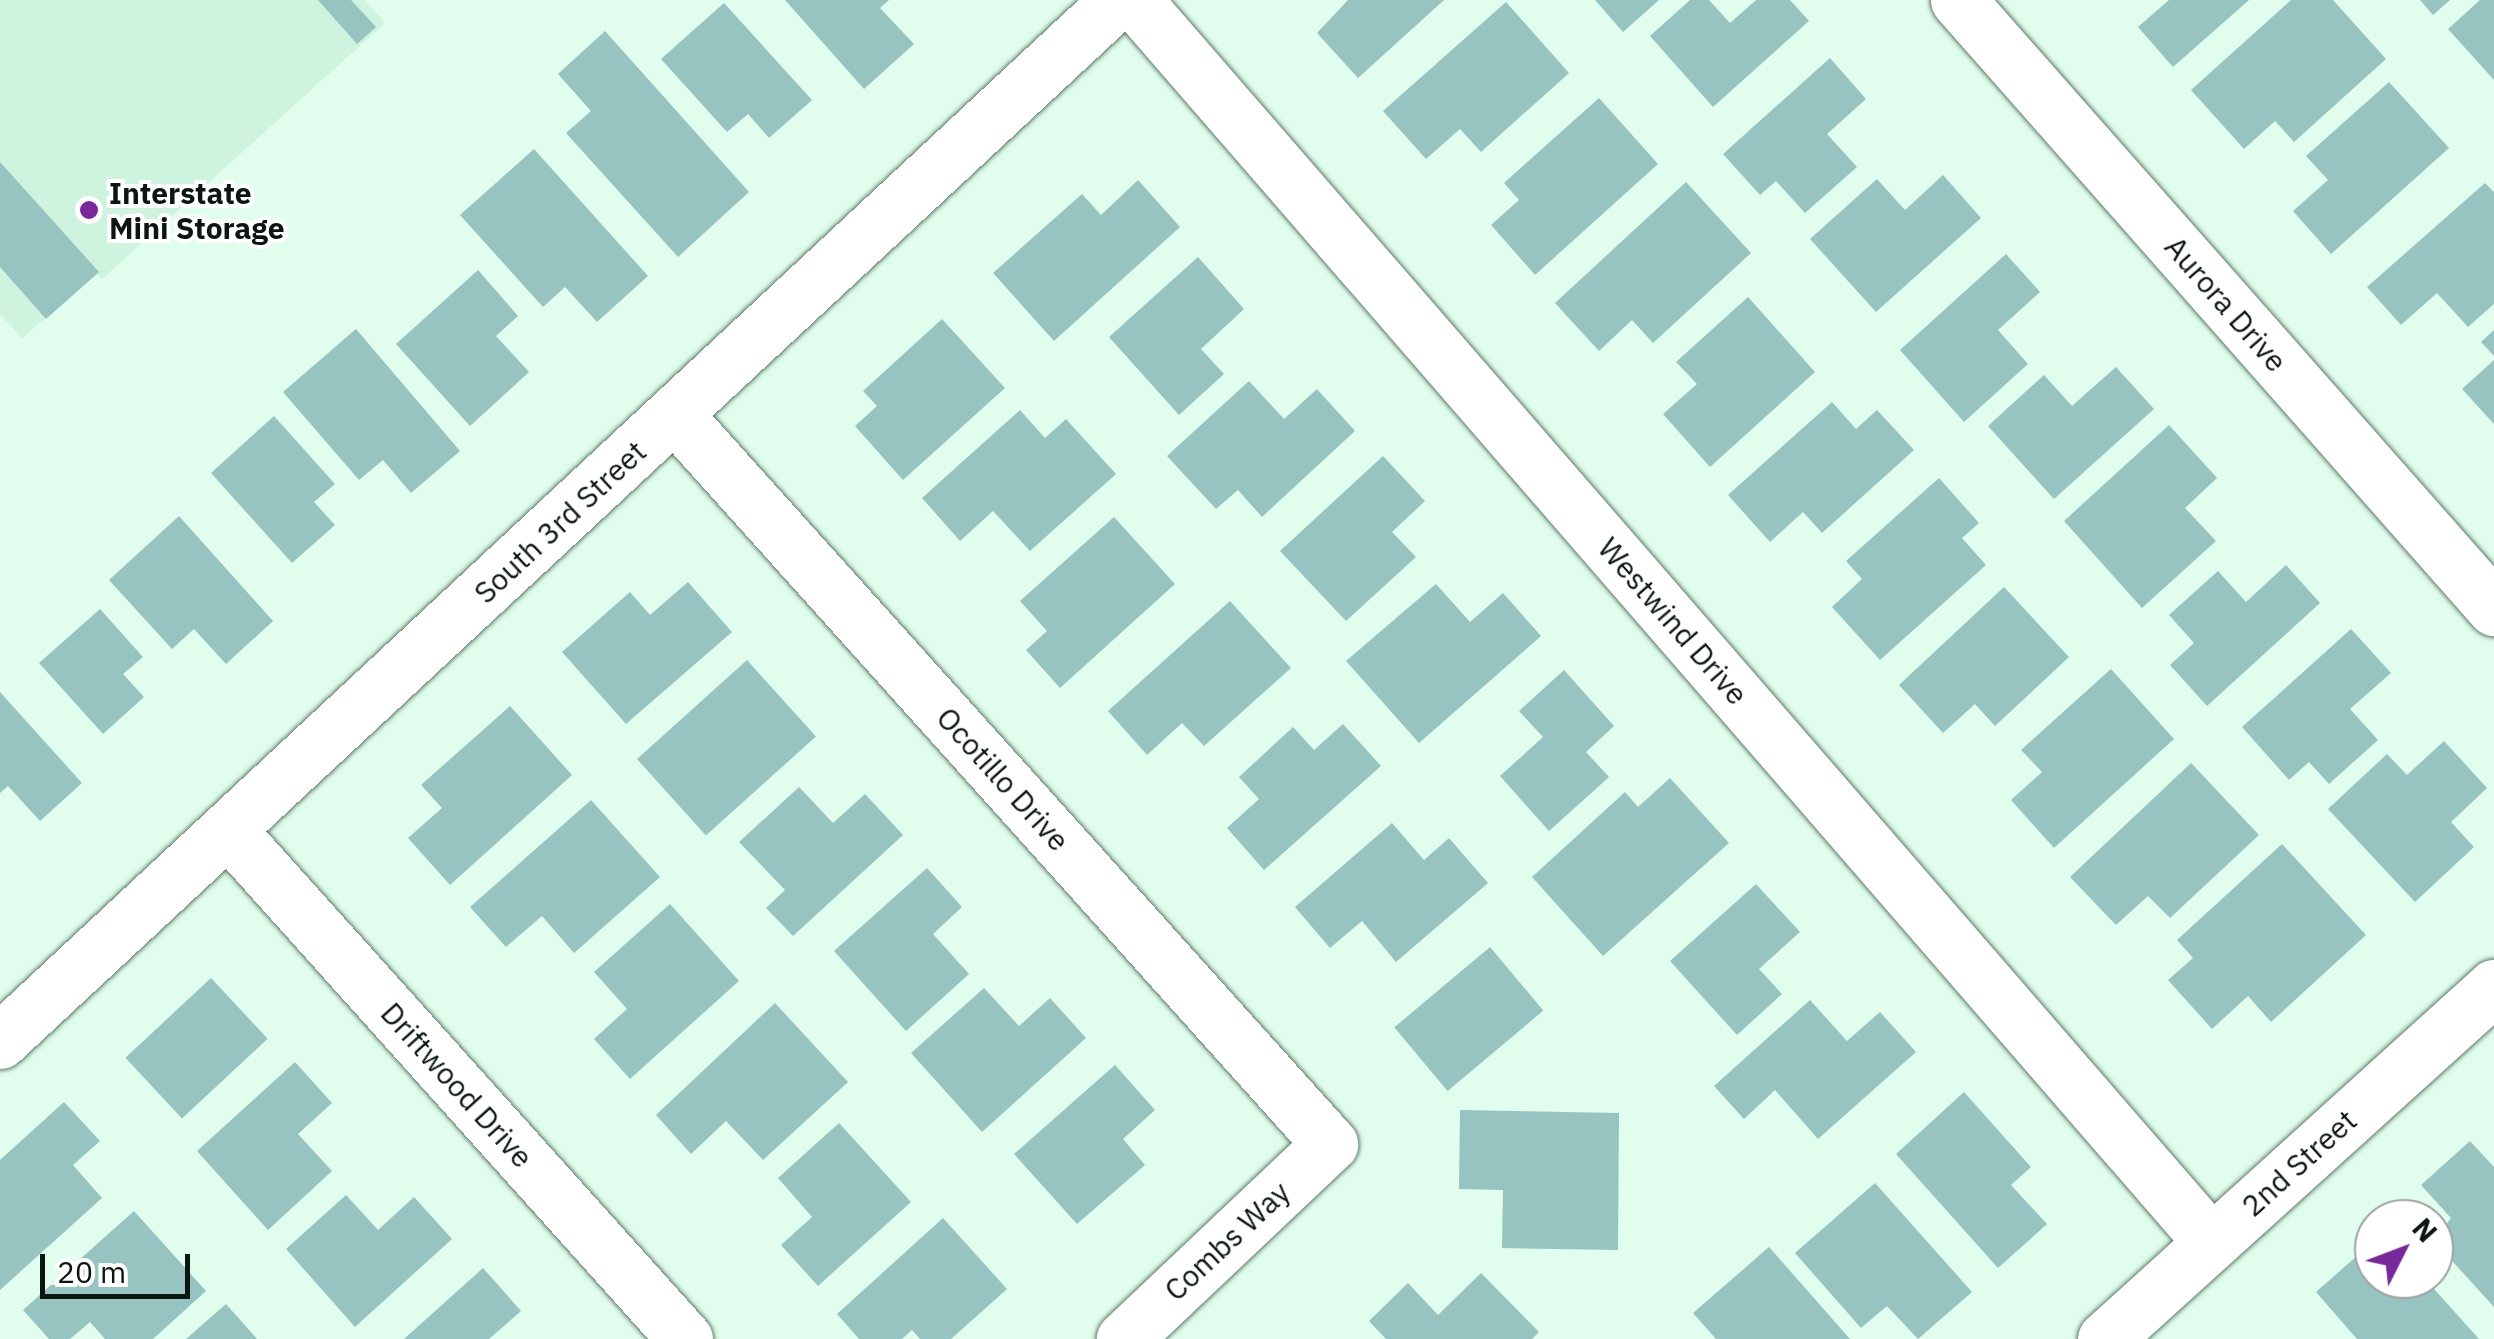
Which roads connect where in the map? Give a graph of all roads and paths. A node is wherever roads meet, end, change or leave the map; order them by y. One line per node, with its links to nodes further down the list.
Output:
1 (1118, 0): 4 (street, South 3rd Street)
2 (1134, 0): 10 (street, Westwind Drive)
3 (1958, 0): 5 (street, Aurora Drive)
4 (675, 415): 6 (street, South 3rd Street); 9 (street, Ocotillo Drive)
5 (2494, 608)
6 (228, 830): 8 (street, South 3rd Street); 11 (street, Driftwood Drive)
7 (2494, 987): 10 (street, 2nd Street)
8 (1, 1037)
9 (1330, 1144): 12 (street, Combs Way)
10 (2211, 1242): 13 (street, 2nd Street)
11 (685, 1339)
12 (1124, 1339)
13 (2105, 1339)

